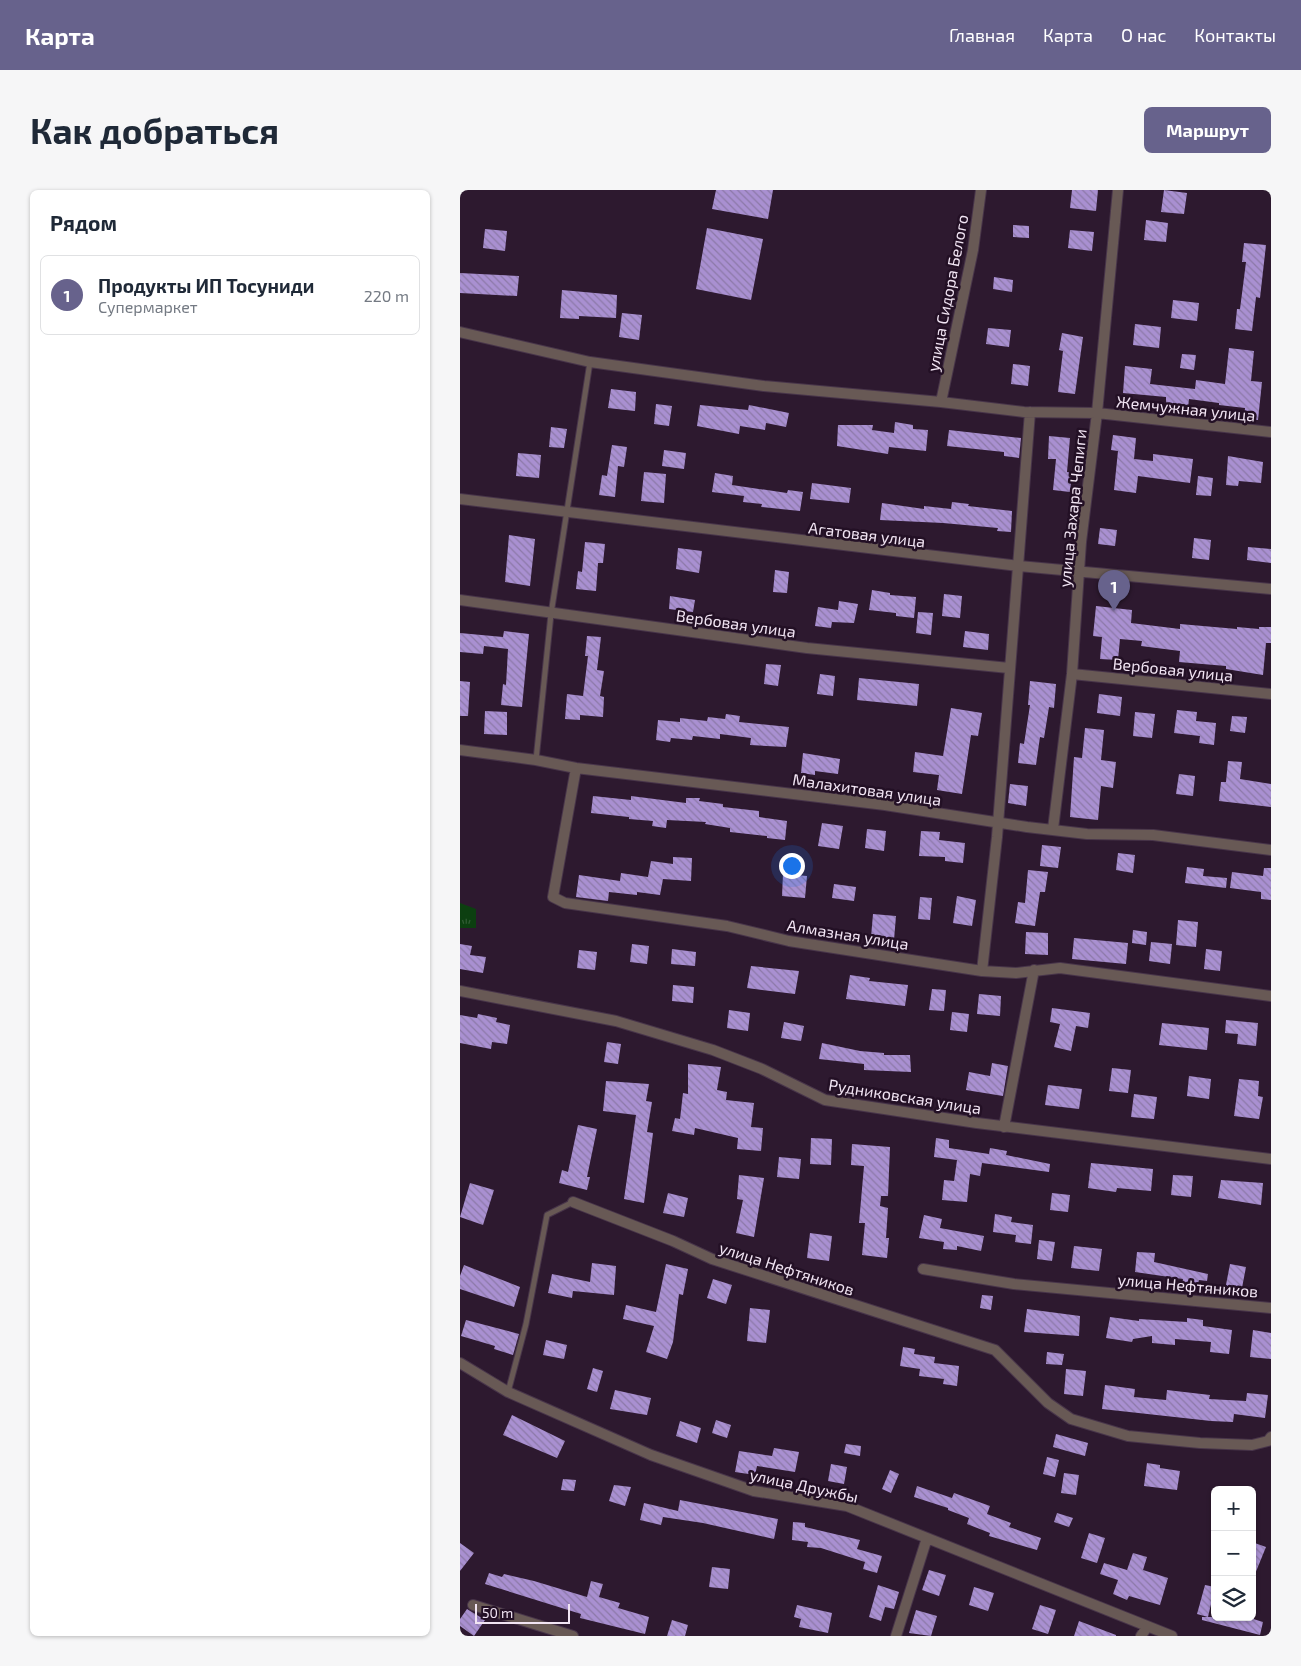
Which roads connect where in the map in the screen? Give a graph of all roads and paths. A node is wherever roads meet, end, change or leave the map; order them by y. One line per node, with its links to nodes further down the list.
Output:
1 (981, 190): 5 (street, улица Сидора Белого)
2 (1118, 190): 7 (street, улица Захара Чепиги)
3 (460, 332): 4 (street, Жемчужная улица)
4 (590, 362): 5 (street, Жемчужная улица); 10 (lane)
5 (941, 402): 6 (street, Жемчужная улица)
6 (1030, 412): 7 (street, Жемчужная улица); 11 (street)
7 (1097, 413): 8 (street, Жемчужная улица); 12 (street, улица Захара Чепиги)
8 (1271, 432)
9 (460, 500): 10 (street, Агатовая улица)
10 (567, 514): 11 (street, Агатовая улица); 15 (lane)
11 (1019, 566): 12 (street, Агатовая улица); 16 (street)
12 (1080, 572): 13 (street, Агатовая улица); 17 (street, улица Захара Чепиги)
13 (1271, 589)
14 (460, 600): 15 (street, Вербовая улица)
15 (551, 614): 16 (street, Вербовая улица); 20 (lane)
16 (1009, 668): 22 (street)
17 (1072, 674): 18 (street, Вербовая улица); 23 (street, улица Захара Чепиги)
18 (1271, 694)
19 (460, 750): 20 (street, Малахитовая улица)
20 (536, 760): 21 (street, Малахитовая улица)
21 (576, 768): 22 (street, Малахитовая улица); 26 (street, Алмазная улица)
22 (998, 822): 23 (street, Малахитовая улица); 26 (street)
23 (1053, 828): 24 (street, Малахитовая улица)
24 (1271, 850)
25 (1034, 970): 26 (street, Алмазная улица); 28 (street, Алмазная улица); 29 (street)
26 (982, 971)
27 (460, 991): 29 (street, Рудниковская улица)
28 (1271, 996)
29 (1004, 1127): 30 (street, Рудниковская улица)
30 (1271, 1159)
31 (573, 1202): 35 (lane); 36 (street, улица Нефтяников)
32 (923, 1269): 33 (street, улица Нефтяников)
33 (1271, 1308)
34 (460, 1363): 35 (street, улица Дружбы)
35 (508, 1392): 37 (street, улица Дружбы)
36 (1269, 1439)
37 (927, 1538): 39 (street, улица Дружбы); 41 (street)
38 (473, 1605): 40 (street)
39 (1144, 1631): 42 (street, улица Дружбы)
40 (573, 1636)
41 (896, 1636)
42 (1172, 1636)

